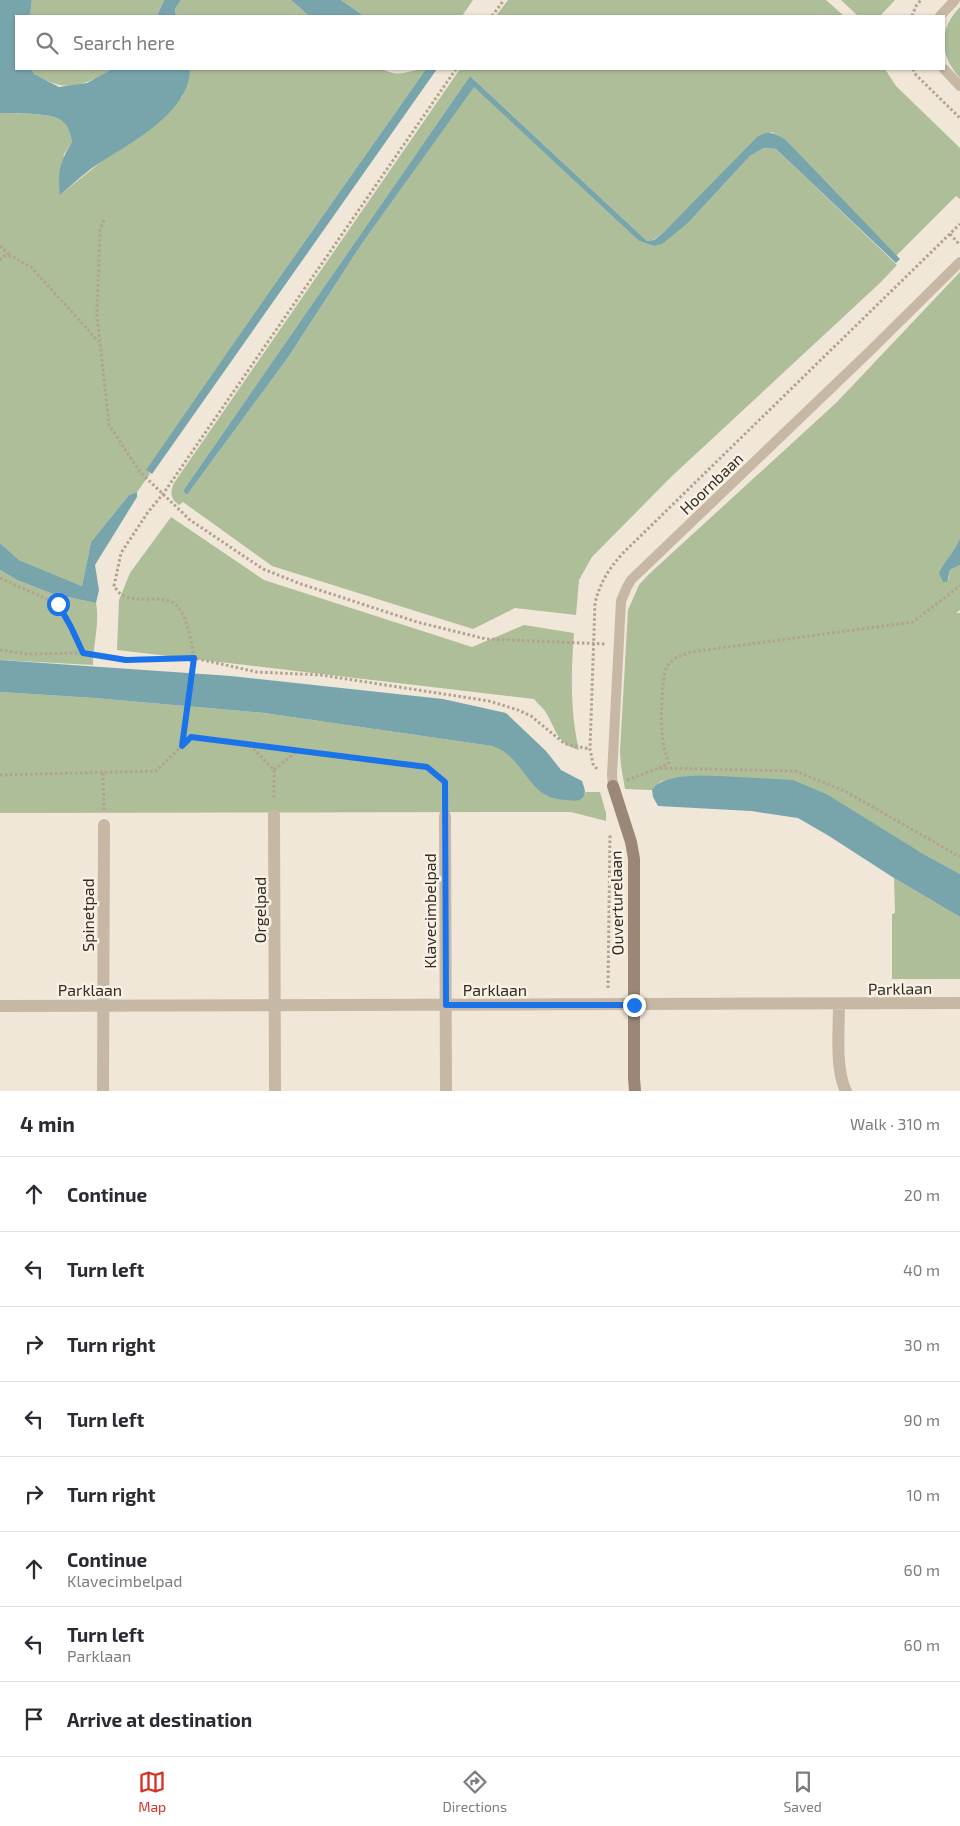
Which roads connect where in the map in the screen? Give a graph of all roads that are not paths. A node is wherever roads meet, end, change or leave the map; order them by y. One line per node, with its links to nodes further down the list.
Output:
1 (955, 0): 2 (lane)
2 (941, 15)
3 (945, 70): 4 (lane)
4 (960, 86)
5 (960, 262): 6 (lane, Hoornbaan)
6 (613, 786): 14 (street, Ouverturelaan)
7 (274, 815): 12 (street, Orgelpad)
8 (446, 816): 13 (street, Klavecimbelpad)
9 (104, 824): 16 (street, Spinetpad)
10 (960, 1003): 11 (street, Parklaan)
11 (839, 1004): 14 (street, Parklaan); 21 (street)
12 (276, 1005): 13 (street, Parklaan); 16 (street, Parklaan); 18 (street, Orgelpad)
13 (446, 1005): 14 (street, Parklaan); 19 (street, Klavecimbelpad)
14 (634, 1005): 20 (street, Ouverturelaan)
15 (0, 1006): 16 (street, Parklaan)
16 (103, 1006): 17 (street, Spinetpad)
17 (103, 1091)
18 (275, 1091)
19 (446, 1091)
20 (635, 1091)
21 (846, 1091)

